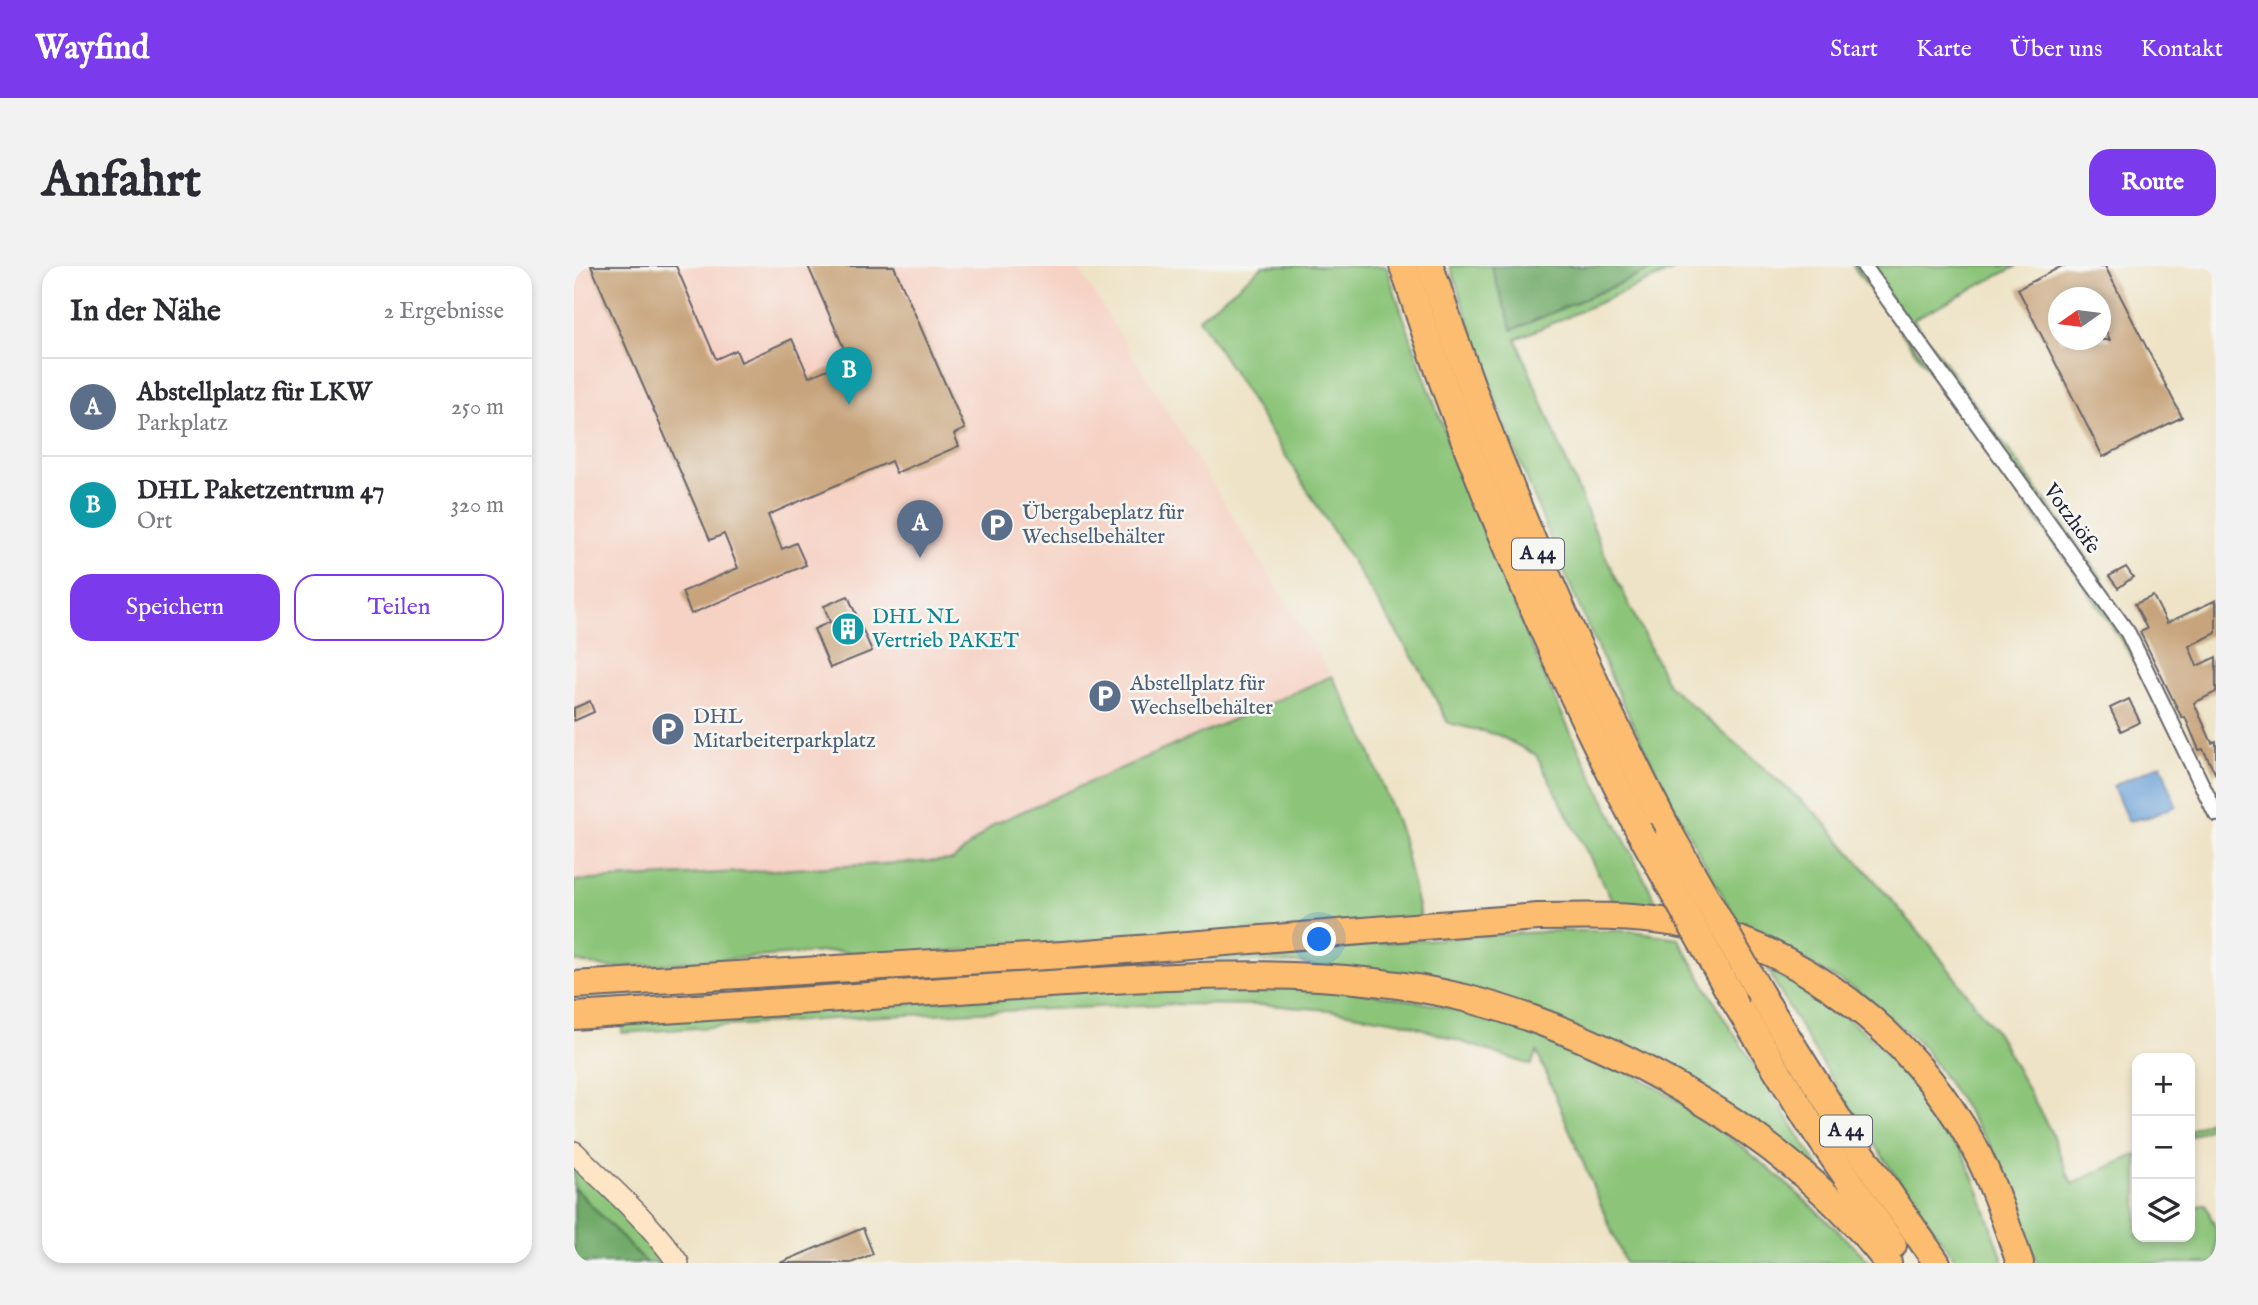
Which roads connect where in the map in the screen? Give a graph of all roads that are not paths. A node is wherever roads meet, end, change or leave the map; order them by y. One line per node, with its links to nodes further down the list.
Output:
1 (1404, 266): 14 (highway, A 44, bridge)
2 (1430, 266): 15 (highway, A 44, bridge)
3 (1864, 266): 4 (street, Votzhöfe)
4 (2216, 814)
5 (574, 966): 6 (highway)
6 (630, 982): 7 (highway); 16 (highway)
7 (574, 985)
8 (574, 1016): 13 (highway)
9 (574, 1141): 11 (main road)
10 (574, 1152): 11 (main road)
11 (599, 1177): 12 (main road)
12 (678, 1263)
13 (1888, 1263)
14 (1906, 1263)
15 (1937, 1263)
16 (2020, 1263)

